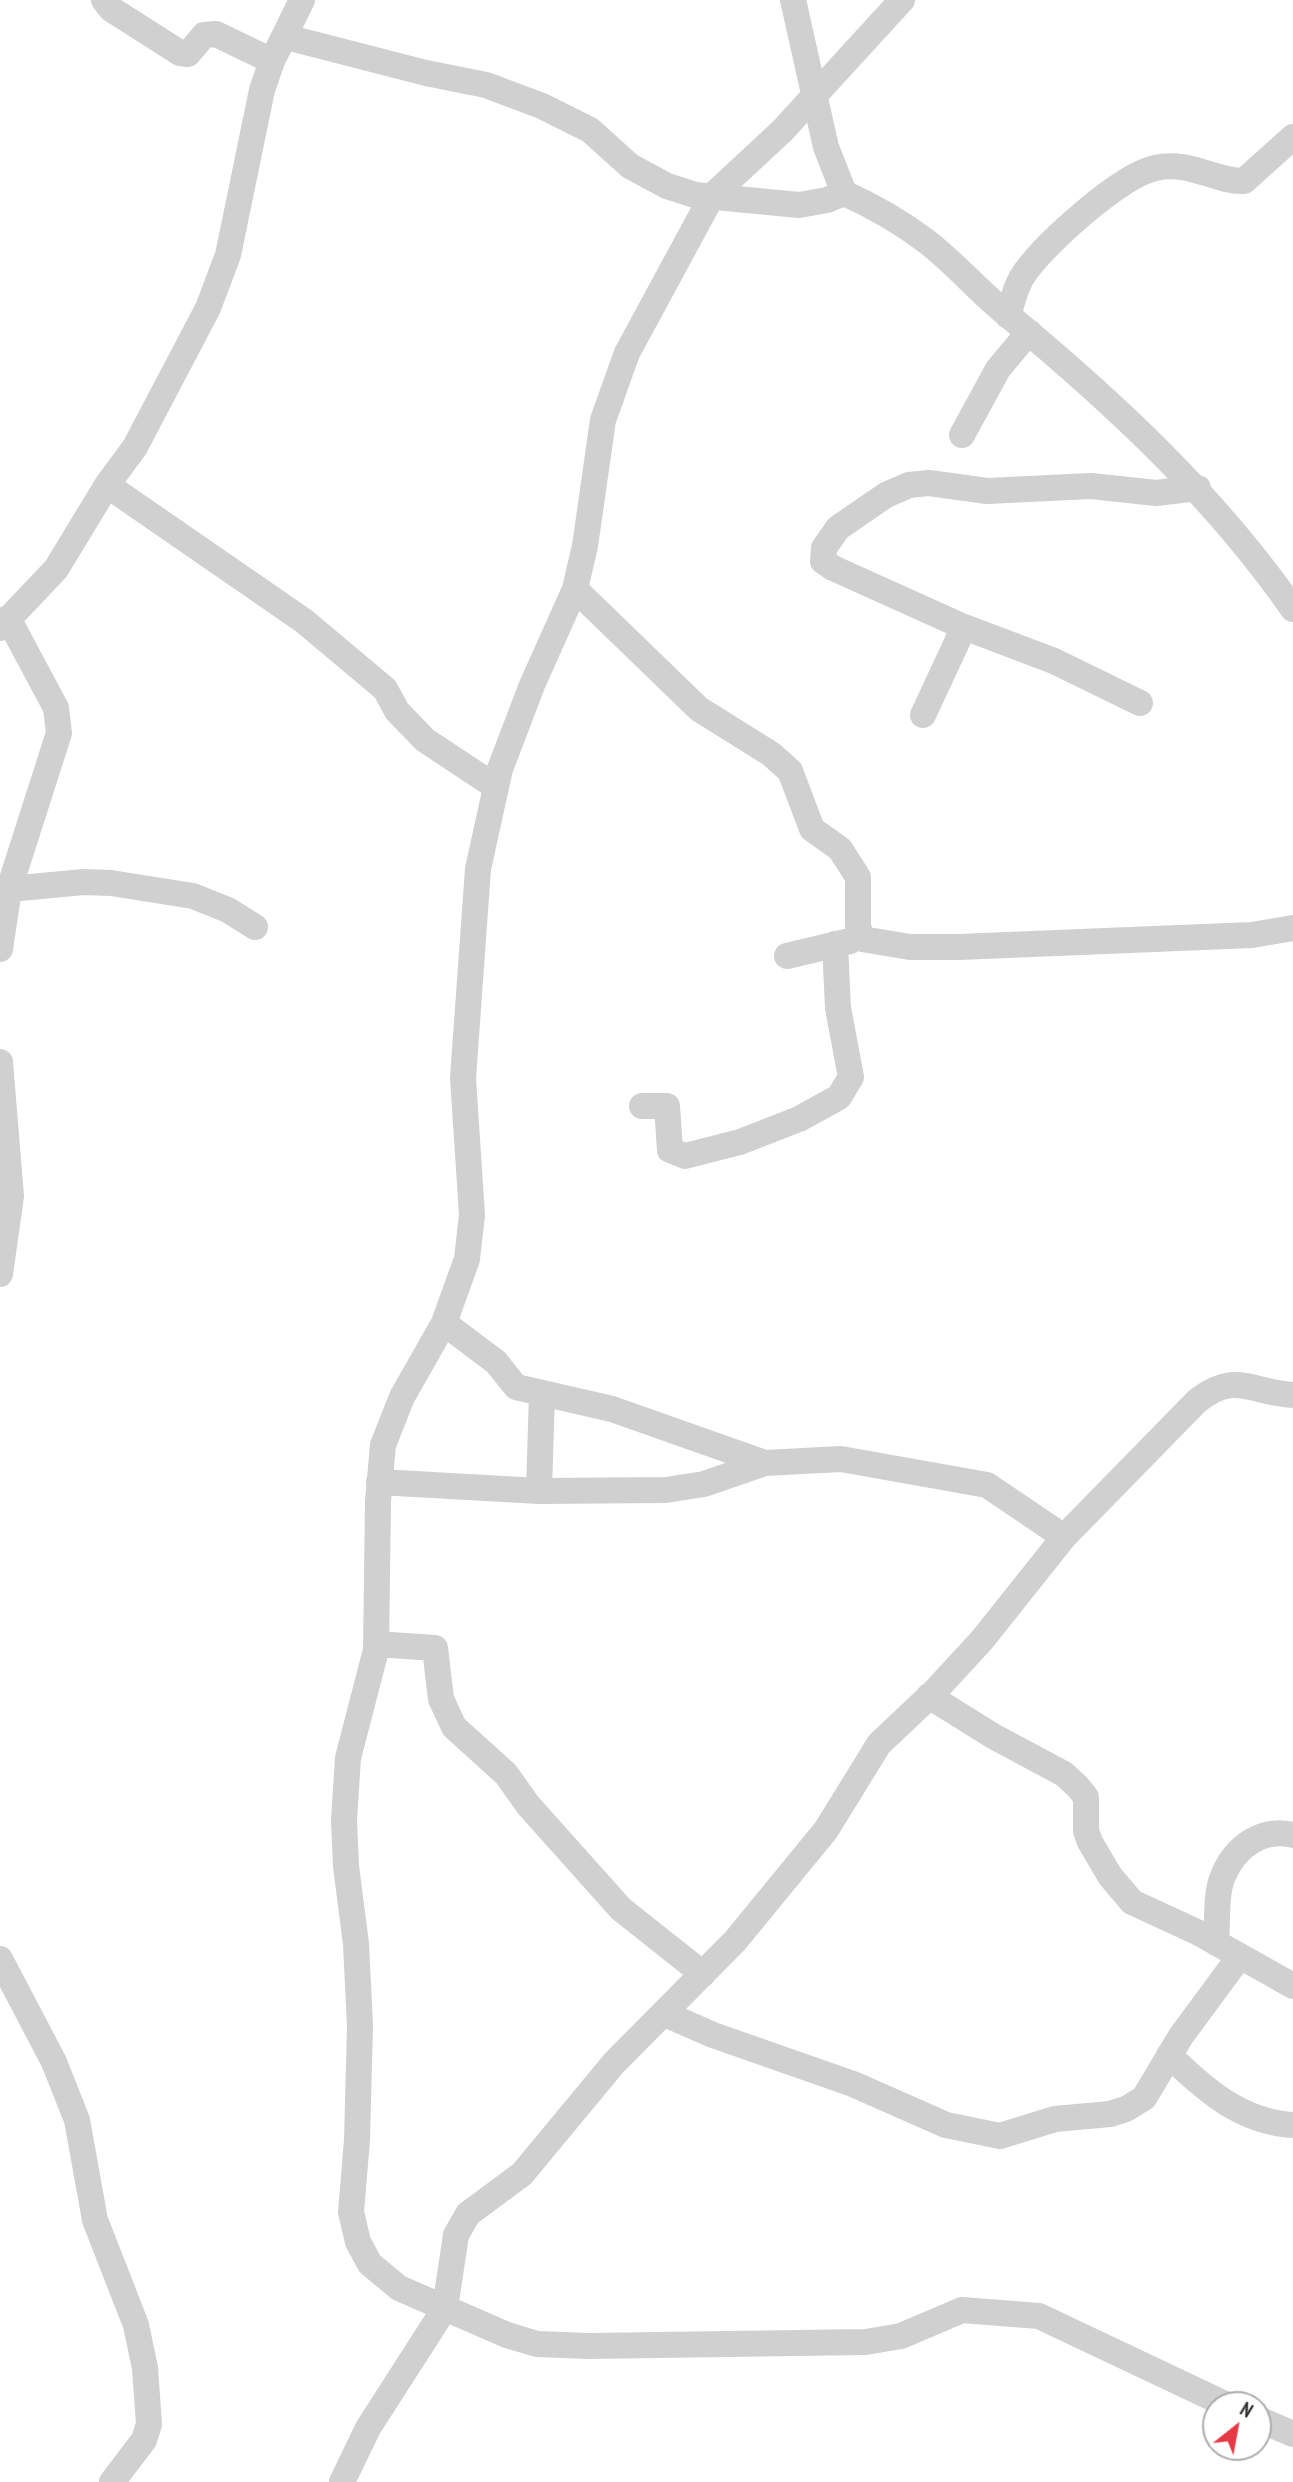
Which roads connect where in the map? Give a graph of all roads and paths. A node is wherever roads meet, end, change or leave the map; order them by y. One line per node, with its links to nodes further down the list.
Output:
1 (104, 0): 6 (street)
2 (302, 0): 5 (street)
3 (793, 0): 7 (street)
4 (902, 0): 7 (street)
5 (286, 37): 6 (street); 10 (street)
6 (272, 61): 14 (street)
7 (816, 96): 9 (street); 10 (street)
8 (1293, 137): 11 (street)
9 (844, 193): 10 (street); 11 (street)
10 (712, 196): 16 (street)
11 (1008, 316): 12 (street)
12 (1029, 332): 13 (street); 15 (street)
13 (962, 435)
14 (107, 485): 18 (street); 22 (street)
15 (1198, 488): 17 (street); 19 (street)
16 (575, 589): 22 (street); 26 (street)
17 (1293, 609)
18 (4, 623): 23 (street)
19 (964, 627): 20 (street); 21 (street)
20 (1140, 703)
21 (923, 715)
22 (496, 787): 33 (street)
23 (9, 889): 24 (street); 28 (street)
24 (255, 927)
25 (1293, 928): 26 (street)
26 (862, 940): 27 (street)
27 (835, 944): 29 (street); 31 (street)
28 (0, 949)
29 (787, 956)
30 (0, 1062): 32 (street)
31 (642, 1106)
32 (0, 1274)
33 (444, 1323): 34 (street); 37 (street)
34 (542, 1393): 36 (street); 38 (street)
35 (1293, 1395): 39 (street)
36 (765, 1463): 38 (street); 39 (street)
37 (379, 1482): 38 (street); 40 (street)
38 (539, 1491)
39 (1065, 1537): 41 (street)
40 (376, 1644): 46 (street); 51 (street)
41 (929, 1696): 43 (street); 46 (street)
42 (1293, 1835): 43 (street)
43 (1216, 1943): 44 (street)
44 (1240, 1956): 47 (street); 49 (street)
45 (0, 1959): 55 (street)
46 (703, 1975): 48 (street)
47 (1293, 1986)
48 (665, 2014): 49 (street); 51 (street)
49 (1170, 2055): 50 (street)
50 (1293, 2125)
51 (445, 2308): 52 (street); 56 (street)
52 (1202, 2393)
53 (1272, 2425): 54 (street)
54 (1293, 2434)
55 (112, 2482)
56 (342, 2482)

